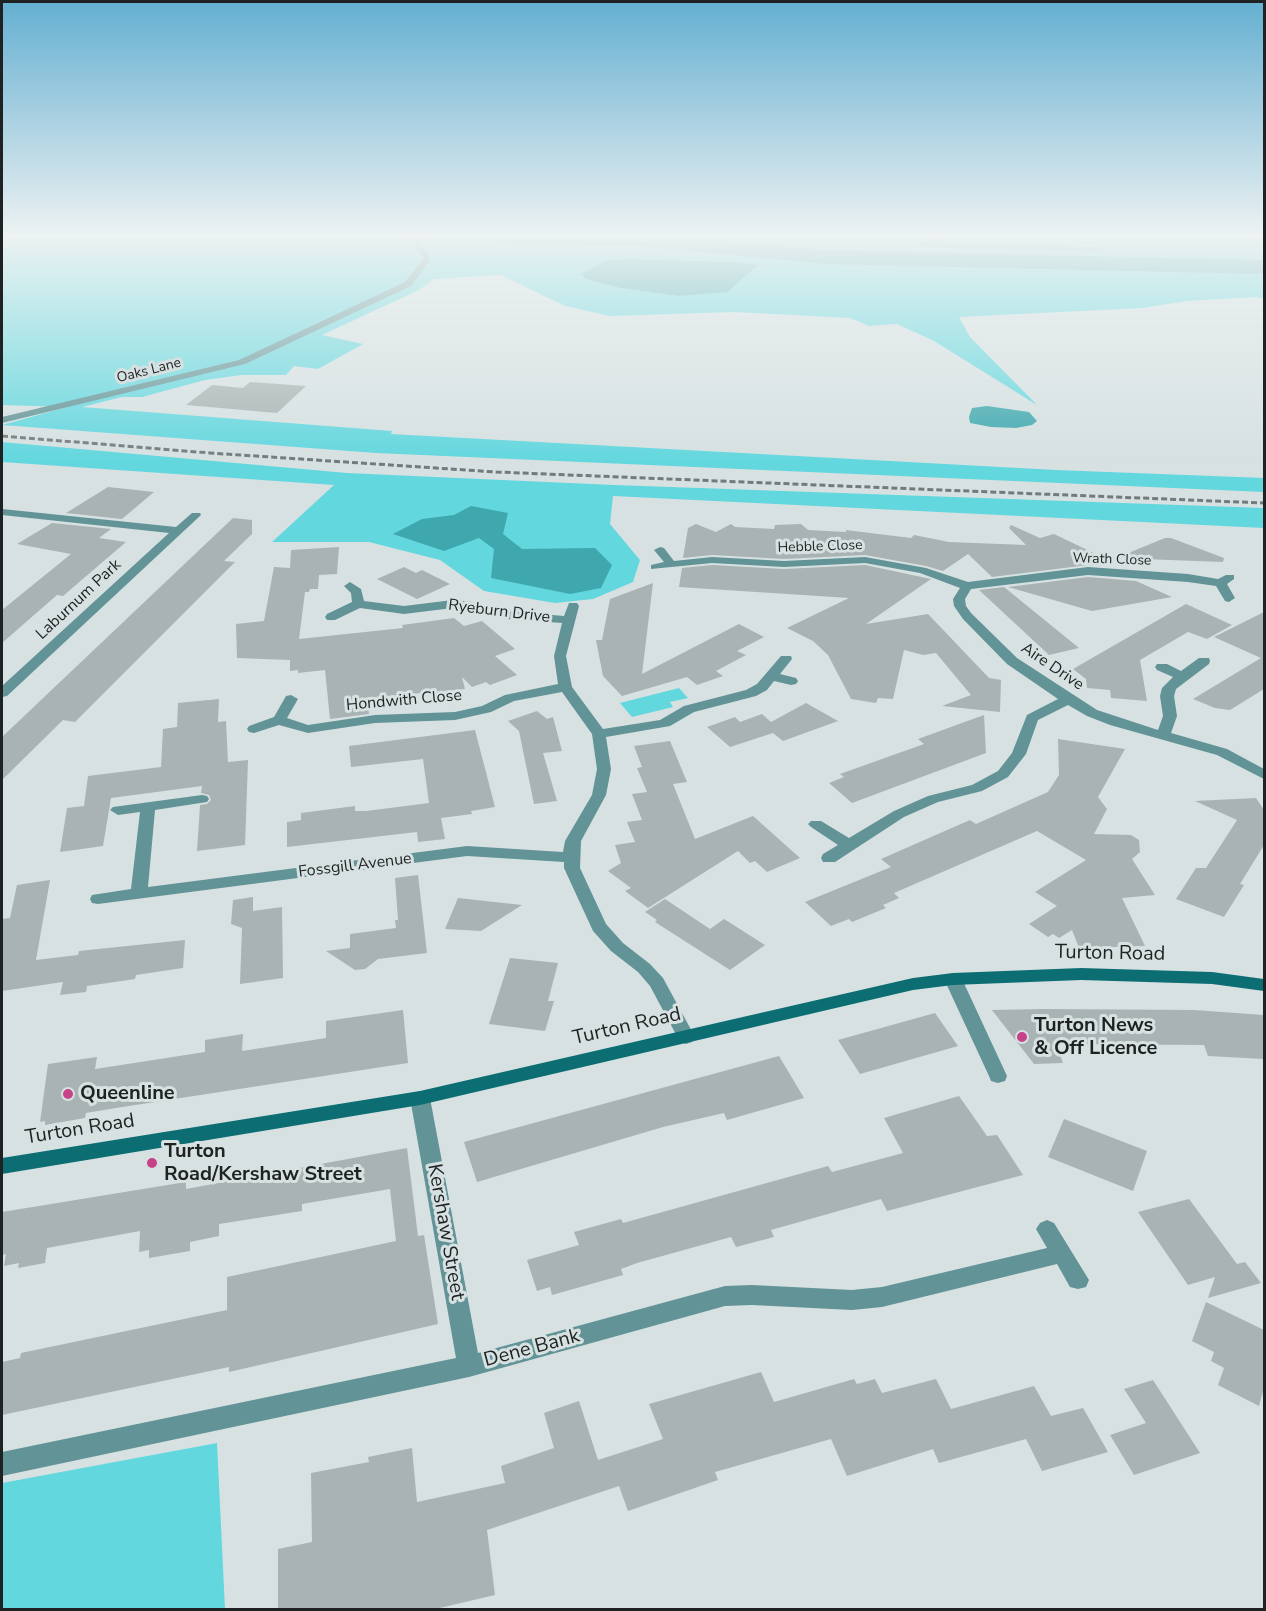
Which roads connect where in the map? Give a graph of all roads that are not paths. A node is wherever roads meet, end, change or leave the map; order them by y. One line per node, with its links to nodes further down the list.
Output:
1 (348, 312): 2 (street, Oaks Lane)
2 (2, 420)
3 (2, 512): 5 (street)
4 (196, 515): 5 (street, Laburnum Park)
5 (178, 531): 21 (street, Laburnum Park)
6 (660, 550): 7 (street)
7 (670, 563): 8 (street, Hebble Close); 10 (street, Hebble Close)
8 (655, 567)
9 (350, 586): 12 (street)
10 (967, 586): 11 (street, Wrath Close); 23 (street, Aire Drive)
11 (1229, 598)
12 (358, 604): 13 (street); 20 (street, Ryeburn Drive)
13 (331, 617)
14 (786, 659): 17 (street)
15 (1204, 661): 18 (street)
16 (1162, 667): 18 (street)
17 (771, 676): 19 (street); 26 (street)
18 (1182, 676): 27 (street)
19 (790, 681)
20 (566, 687): 24 (street, Hondwith Close); 26 (street, Ryeburn Drive)
21 (2, 693)
22 (291, 699): 24 (street)
23 (1068, 699): 27 (street, Aire Drive); 33 (street)
24 (279, 720): 25 (street)
25 (254, 729)
26 (599, 734): 34 (street, Ryeburn Drive)
27 (1163, 736): 28 (street, Aire Drive)
28 (1264, 775)
29 (202, 799): 30 (street)
30 (148, 806): 31 (street); 36 (street)
31 (118, 810)
32 (816, 824): 33 (street)
33 (850, 846): 35 (street)
34 (571, 857): 36 (street, Fossgill Avenue); 40 (street)
35 (829, 858)
36 (139, 893): 37 (street, Fossgill Avenue)
37 (98, 899)
38 (953, 979): 39 (main road, Turton Road); 40 (main road, Turton Road); 41 (street)
39 (1264, 984)
40 (686, 1037): 42 (main road, Turton Road)
41 (998, 1076)
42 (420, 1098): 43 (main road, Turton Road); 47 (street, Kershaw Street)
43 (2, 1166)
44 (1047, 1228): 45 (street)
45 (1062, 1254): 46 (street); 47 (street, Dene Bank)
46 (1078, 1280)
47 (470, 1366): 48 (street, Dene Bank)
48 (2, 1464)

